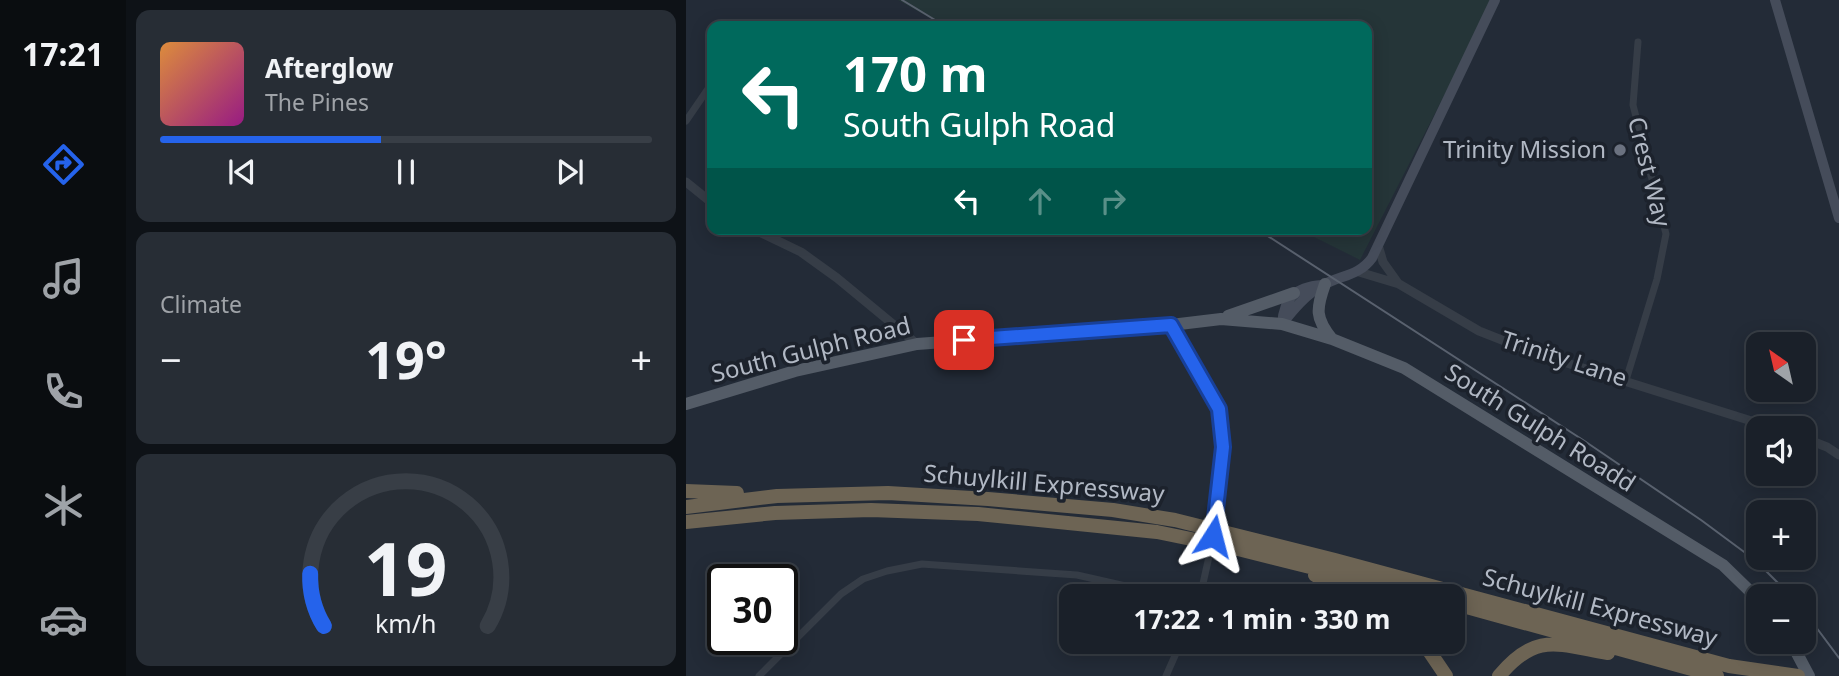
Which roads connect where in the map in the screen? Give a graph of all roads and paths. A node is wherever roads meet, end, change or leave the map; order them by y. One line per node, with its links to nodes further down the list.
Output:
1 (1495, 0): 11 (main road)
2 (1775, 0): 7 (main road)
3 (1638, 42): 21 (street, Crest Way)
4 (707, 90): 5 (street)
5 (686, 121)
6 (686, 182): 8 (street)
7 (1835, 192): 9 (main road)
8 (707, 199)
9 (1839, 218)
10 (766, 235): 20 (street)
11 (1378, 245): 12 (main road); 13 (street)
12 (1357, 273): 13 (street, Trinity Lane); 14 (main road)
13 (1399, 284): 21 (street, Trinity Lane)
14 (1324, 285): 15 (main road); 17 (main road); 19 (main road)
15 (1294, 293): 16 (main road); 17 (main road)
16 (1221, 318): 17 (main road, South Gulph Road); 18 (main road, South Gulph Road)
17 (1282, 324): 19 (main road, South Gulph Roadd)
18 (1171, 325): 20 (main road, South Gulph Road); 32 (street)
19 (1332, 339): 35 (main road, South Gulph Roadd)
20 (917, 344): 22 (main road, South Gulph Road)
21 (1626, 380): 23 (street, Trinity Lane)
22 (686, 404)
23 (1746, 419)
24 (1816, 443): 25 (street)
25 (1839, 455)
26 (686, 491): 27 (highway)
27 (777, 496): 28 (highway, Schuylkill Expressway); 46 (highway, Schuylkill Expressway)
28 (686, 507)
29 (686, 522): 30 (highway, Schuylkill Expressway)
30 (1230, 547): 33 (highway); 34 (highway, Schuylkill Expressway)
31 (1117, 584): 41 (street)
32 (1203, 584)
33 (1336, 584)
34 (1378, 584)
35 (1746, 587)
36 (1465, 607): 40 (highway, Schuylkill Expressway)
37 (1176, 654): 42 (street)
38 (1431, 654): 43 (highway)
39 (1798, 654): 47 (main road)
40 (1686, 668): 44 (highway); 45 (highway, Schuylkill Expressway)
41 (759, 676)
42 (1166, 676)
43 (1446, 676)
44 (1499, 676)
45 (1717, 676)
46 (1798, 676)
47 (1810, 676)

